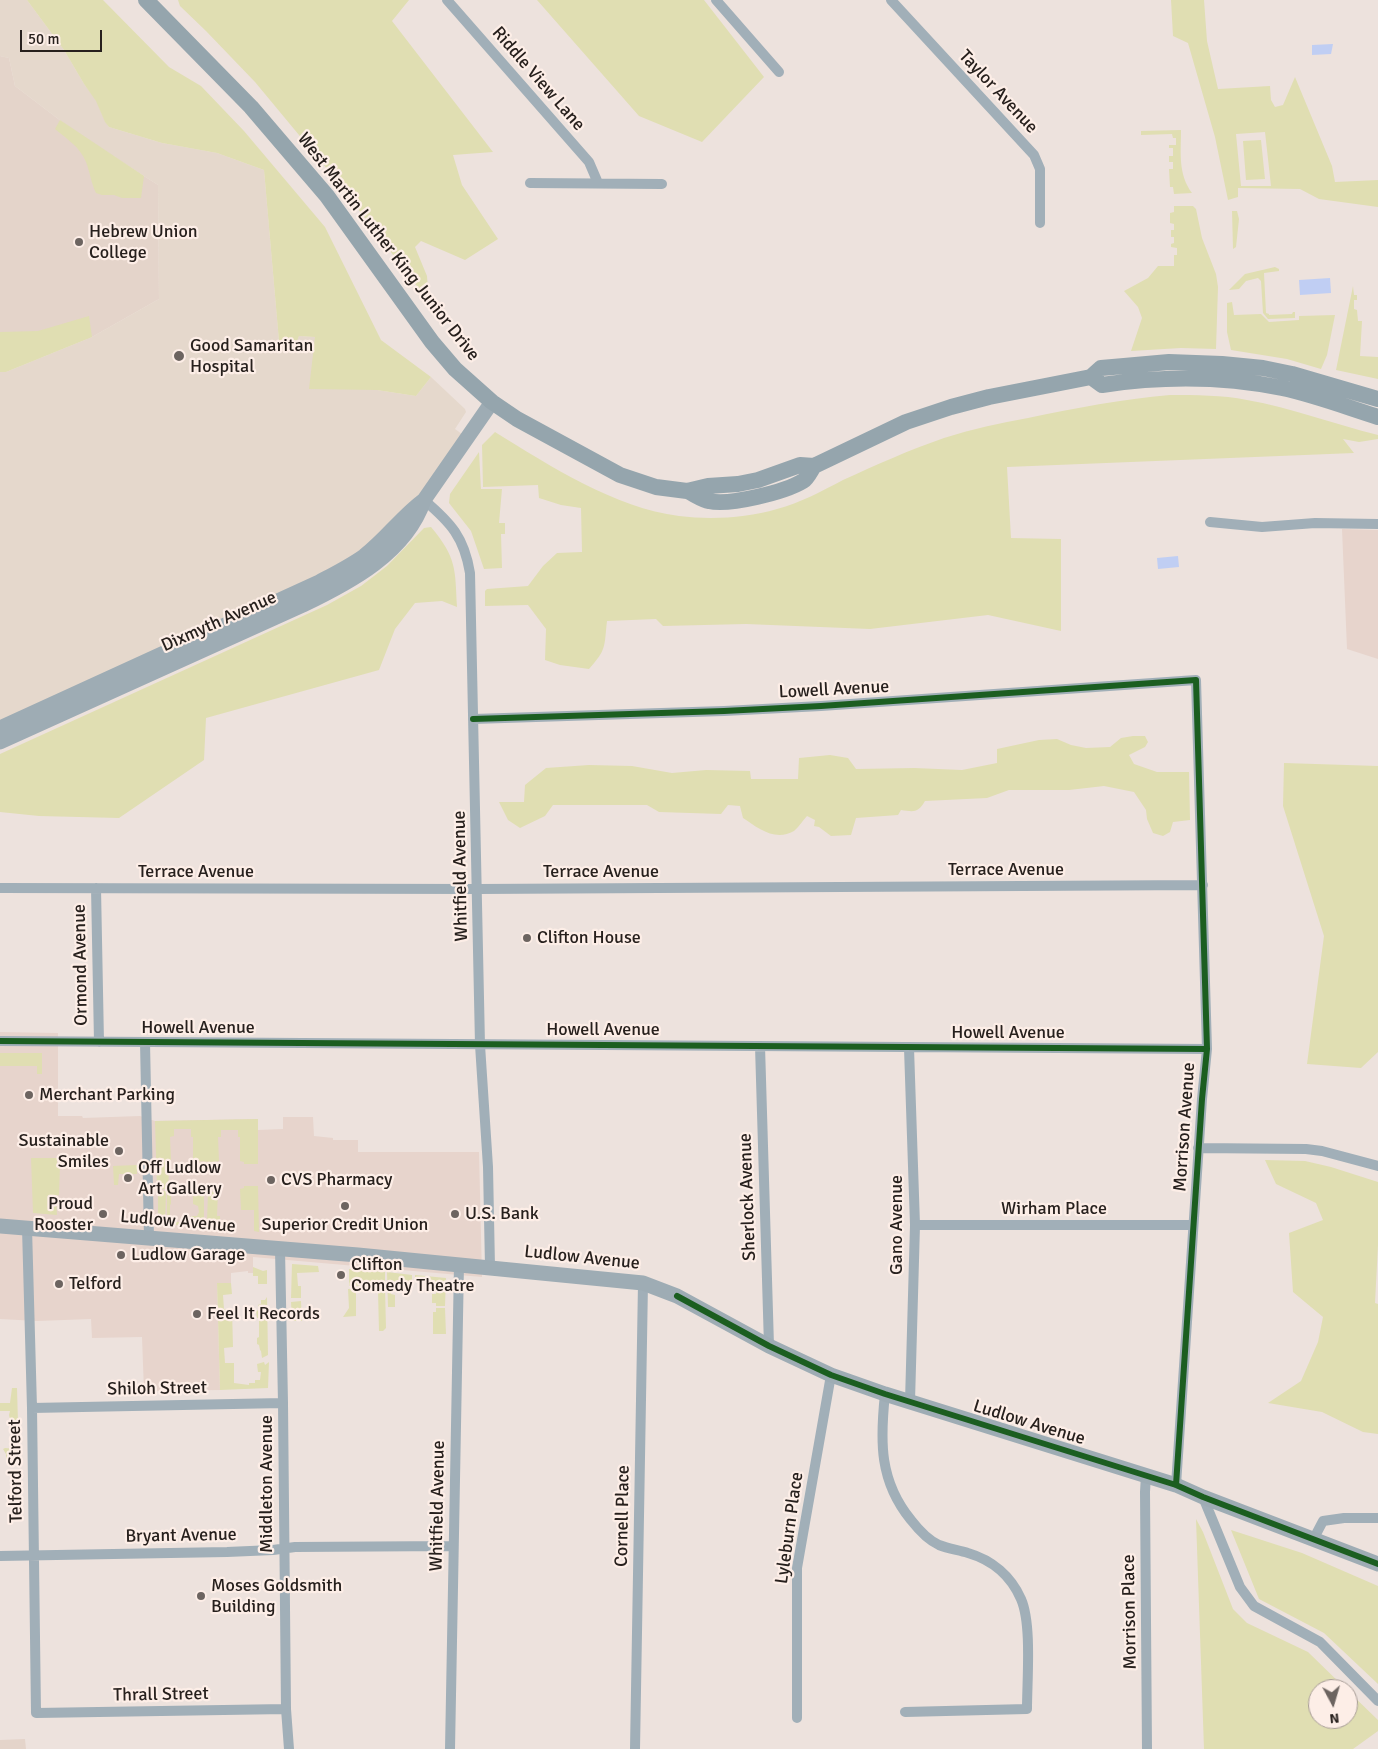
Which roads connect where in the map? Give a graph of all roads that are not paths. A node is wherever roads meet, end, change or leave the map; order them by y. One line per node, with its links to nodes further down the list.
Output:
1 (146, 0): 12 (main road, West Martin Luther King Junior Drive)
2 (447, 0): 7 (street, Riddle View Lane)
3 (716, 0): 5 (street)
4 (891, 0): 9 (street, Taylor Avenue)
5 (779, 72)
6 (530, 183): 7 (street)
7 (598, 183): 8 (street)
8 (662, 184)
9 (1040, 222)
10 (1091, 377): 11 (main road, West Martin Luther King Junior Drive); 12 (main road, West Martin Luther King Junior Drive); 13 (main road, West Martin Luther King Junior Drive)
11 (1378, 399)
12 (492, 402): 14 (main road, Dixmyth Avenue)
13 (1378, 416)
14 (424, 500): 18 (street, Whitfield Avenue); 19 (main road, Dixmyth Avenue); 20 (main road, Dixmyth Avenue)
15 (1210, 522): 16 (street)
16 (1378, 524)
17 (1196, 680): 18 (street, Lowell Avenue); 21 (street, Morrison Avenue)
18 (473, 719): 24 (street, Whitfield Avenue)
19 (0, 728)
20 (0, 742)
21 (1203, 885): 24 (street, Terrace Avenue); 31 (street, Morrison Avenue)
22 (0, 888): 23 (street, Terrace Avenue)
23 (96, 888): 24 (street, Terrace Avenue); 26 (street, Ormond Avenue)
24 (478, 889): 28 (street, Whitfield Avenue)
25 (0, 1041): 26 (street, Howell Avenue)
26 (99, 1042): 27 (street, Howell Avenue)
27 (145, 1042): 28 (street, Howell Avenue); 38 (street)
28 (480, 1045): 29 (street, Howell Avenue); 41 (street, Whitfield Avenue)
29 (760, 1046): 30 (street, Howell Avenue); 43 (street, Sherlock Avenue)
30 (909, 1048): 31 (street, Howell Avenue); 34 (street, Gano Avenue)
31 (1207, 1049): 32 (street, Morrison Avenue)
32 (1198, 1148): 33 (street); 35 (street, Morrison Avenue)
33 (1378, 1166)
34 (915, 1225): 35 (street, Wirham Place); 46 (street, Gano Avenue)
35 (1193, 1225): 50 (street, Morrison Avenue)
36 (0, 1226): 37 (main road, Ludlow Avenue)
37 (27, 1228): 38 (main road, Ludlow Avenue); 48 (street, Telford Street)
38 (149, 1238): 39 (main road, Ludlow Avenue)
39 (280, 1249): 40 (main road, Ludlow Avenue); 47 (street, Middleton Avenue)
40 (459, 1264): 41 (main road, Ludlow Avenue); 54 (street, Whitfield Avenue)
41 (490, 1267): 42 (main road, Ludlow Avenue)
42 (643, 1283): 43 (main road, Ludlow Avenue); 66 (street, Cornell Place)
43 (769, 1346): 44 (main road, Ludlow Avenue)
44 (830, 1375): 45 (main road, Ludlow Avenue); 63 (street, Lyleburn Place)
45 (885, 1394): 46 (main road, Ludlow Avenue); 61 (street)
46 (910, 1401): 49 (main road, Ludlow Avenue)
47 (283, 1403): 48 (street, Shiloh Street); 55 (street, Middleton Avenue)
48 (32, 1408): 57 (street, Telford Street)
49 (1146, 1475): 50 (main road, Ludlow Avenue); 67 (street, Morrison Place)
50 (1176, 1485): 51 (main road, Ludlow Avenue)
51 (1204, 1497): 53 (main road, Ludlow Avenue); 59 (street)
52 (1378, 1518): 53 (street)
53 (1313, 1540): 58 (main road, Ludlow Avenue)
54 (453, 1546): 55 (street, Bryant Avenue); 65 (street, Whitfield Avenue)
55 (284, 1548): 57 (street, Bryant Avenue); 60 (street, Middleton Avenue)
56 (0, 1556): 57 (street, Bryant Avenue)
57 (33, 1556): 62 (street, Telford Street)
58 (1378, 1564)
59 (1378, 1701)
60 (286, 1709): 62 (street, Thrall Street); 64 (street, Middleton Avenue)
61 (905, 1712)
62 (36, 1714)
63 (796, 1718)
64 (289, 1749)
65 (450, 1749)
66 (635, 1749)
67 (1147, 1749)

